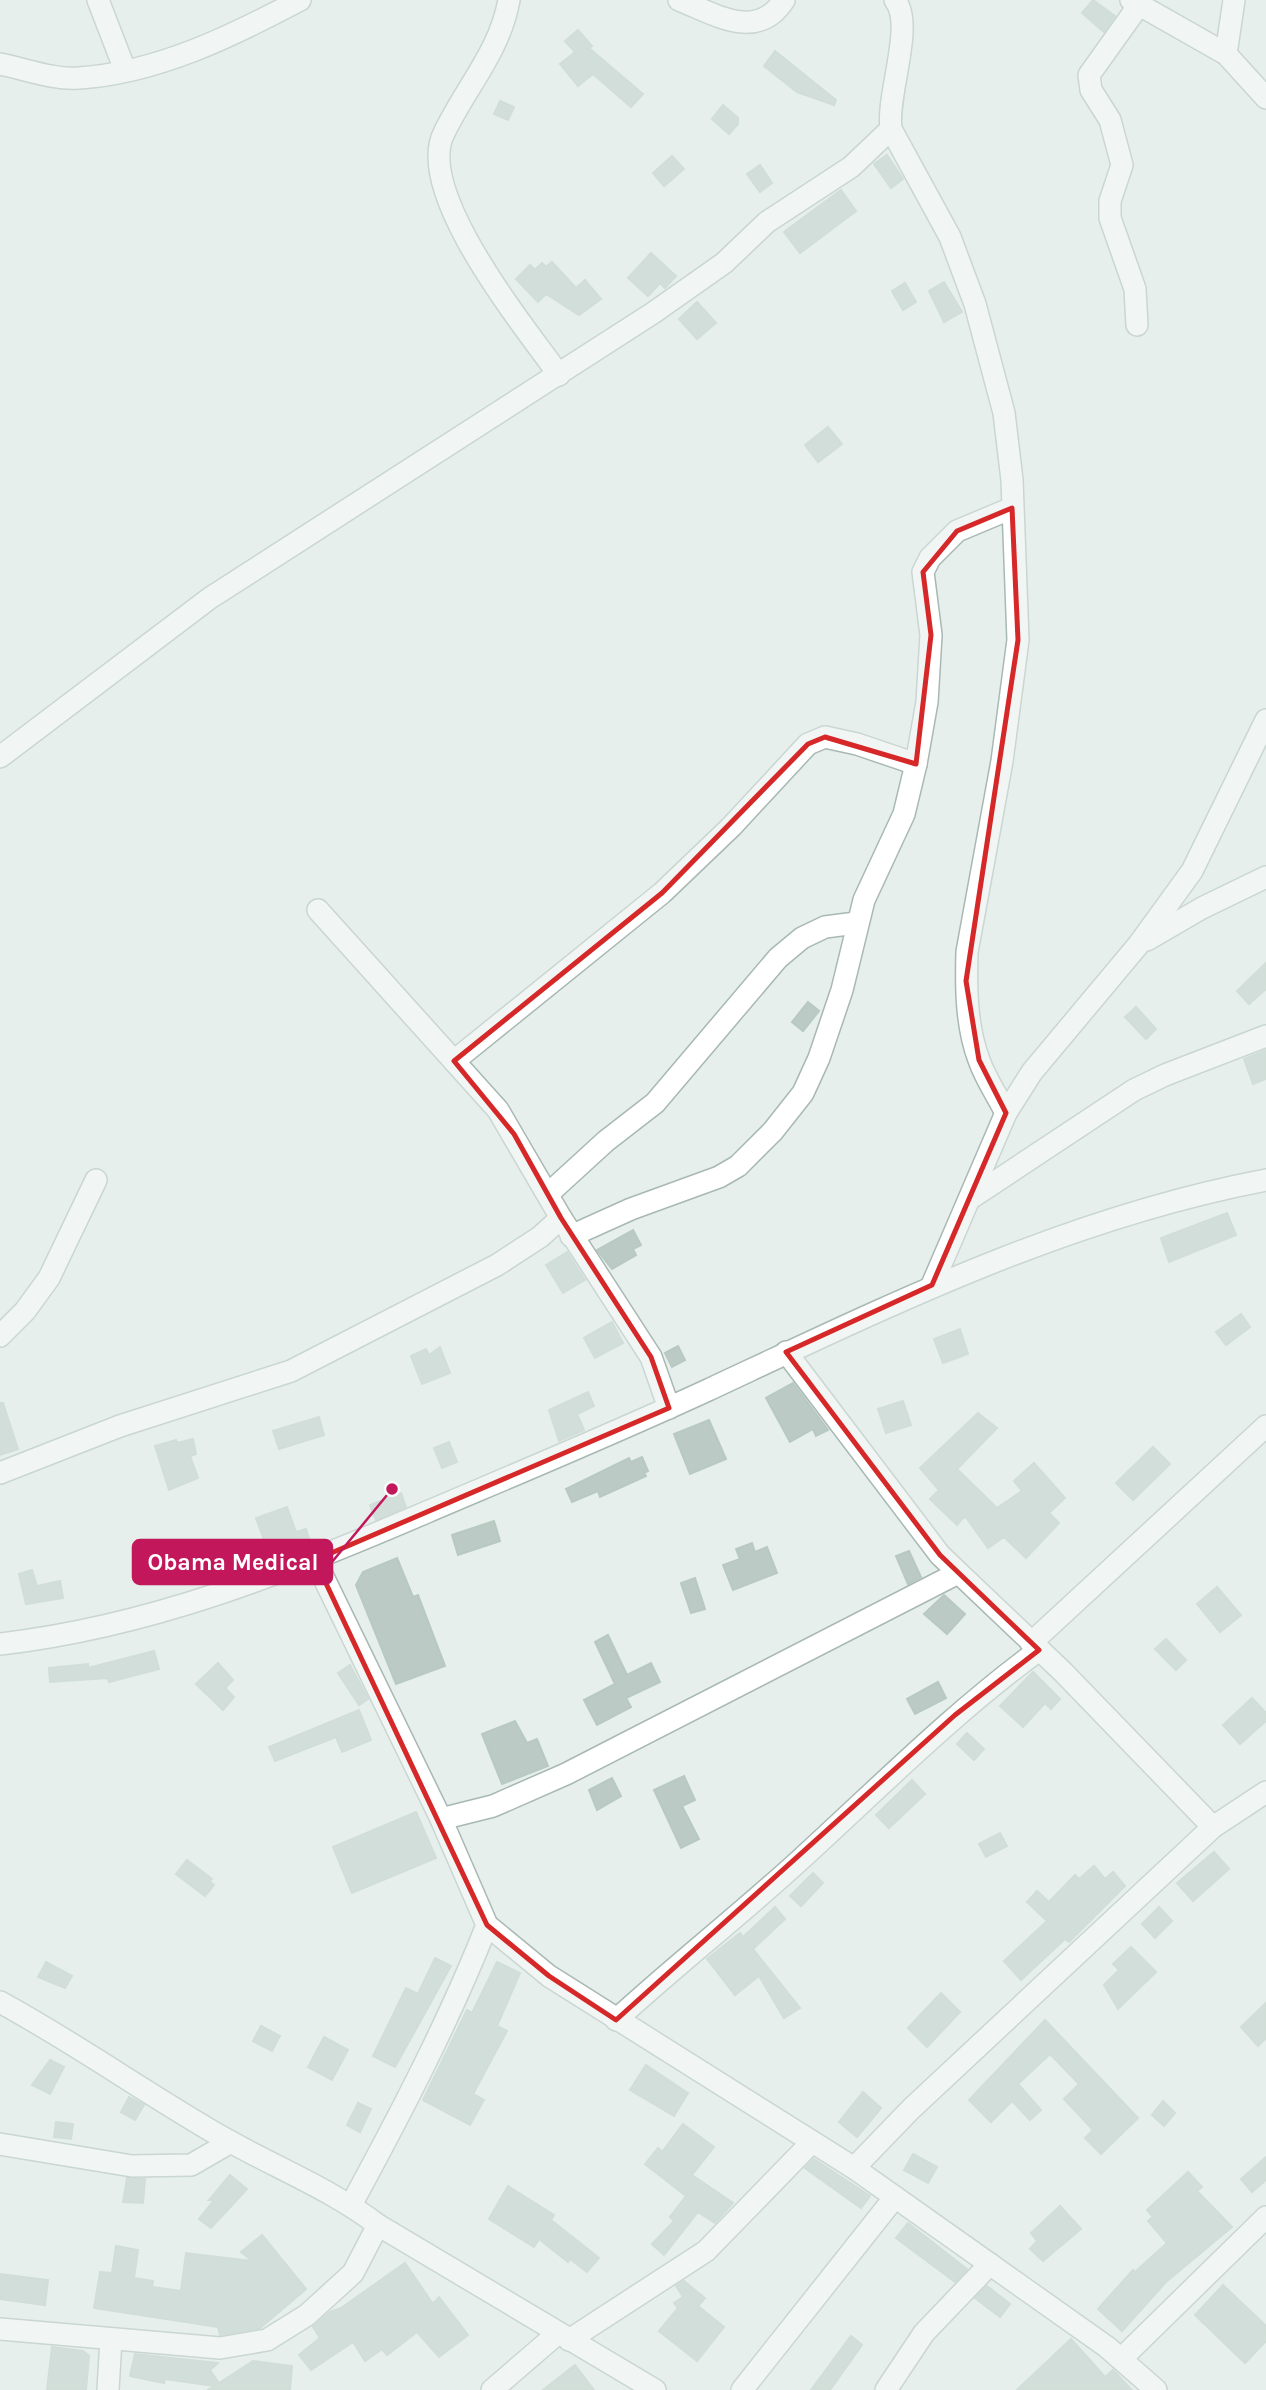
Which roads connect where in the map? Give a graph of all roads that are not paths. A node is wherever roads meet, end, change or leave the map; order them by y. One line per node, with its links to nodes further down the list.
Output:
1 (98, 0): 11 (street)
2 (300, 0): 11 (street)
3 (509, 0): 15 (street)
4 (679, 0): 5 (street)
5 (784, 0)
6 (895, 0): 13 (street)
7 (1234, 0): 9 (street)
8 (1135, 3): 9 (street); 14 (street)
9 (1226, 54): 12 (street)
10 (0, 64): 11 (street)
11 (125, 70)
12 (1266, 98)
13 (891, 129): 15 (street); 16 (street)
14 (1137, 325)
15 (559, 375): 18 (street)
16 (1012, 508): 19 (street); 26 (street)
17 (1266, 720): 23 (street)
18 (0, 757)
19 (916, 764): 22 (street); 25 (street)
20 (1266, 877): 23 (street)
21 (318, 910): 25 (street)
22 (856, 923): 29 (street); 31 (street)
23 (1139, 944): 26 (street)
24 (1266, 1036): 30 (street)
25 (454, 1061): 29 (street)
26 (1006, 1113): 30 (street)
27 (96, 1180): 33 (street)
28 (1266, 1182): 32 (street)
29 (548, 1194): 31 (street)
30 (971, 1198): 32 (street)
31 (566, 1227): 35 (street); 37 (street)
32 (932, 1285): 34 (street)
33 (0, 1336)
34 (786, 1352): 35 (street); 39 (street)
35 (669, 1408): 38 (street)
36 (1266, 1426): 41 (street)
37 (0, 1473)
38 (315, 1560): 40 (street); 43 (street)
39 (958, 1573): 41 (street); 43 (street)
40 (0, 1644)
41 (1035, 1647): 44 (street); 47 (street)
42 (1266, 1792): 44 (street)
43 (441, 1819): 45 (street)
44 (1213, 1827): 51 (street)
45 (487, 1925): 47 (street); 53 (street)
46 (0, 2002): 48 (street)
47 (616, 2020): 49 (street)
48 (231, 2142): 50 (street); 53 (street)
49 (812, 2142): 51 (street); 58 (street)
50 (0, 2144)
51 (854, 2168): 52 (street)
52 (895, 2197): 56 (street); 64 (street)
53 (351, 2205): 55 (street)
54 (1266, 2217): 60 (street)
55 (378, 2225): 58 (street); 59 (street)
56 (990, 2264): 60 (street); 65 (street)
57 (0, 2329): 59 (street)
58 (563, 2337): 62 (street); 63 (street)
59 (111, 2339): 61 (street)
60 (1121, 2359): 66 (street)
61 (108, 2390)
62 (492, 2390)
63 (655, 2390)
64 (742, 2390)
65 (886, 2390)
66 (1156, 2390)

